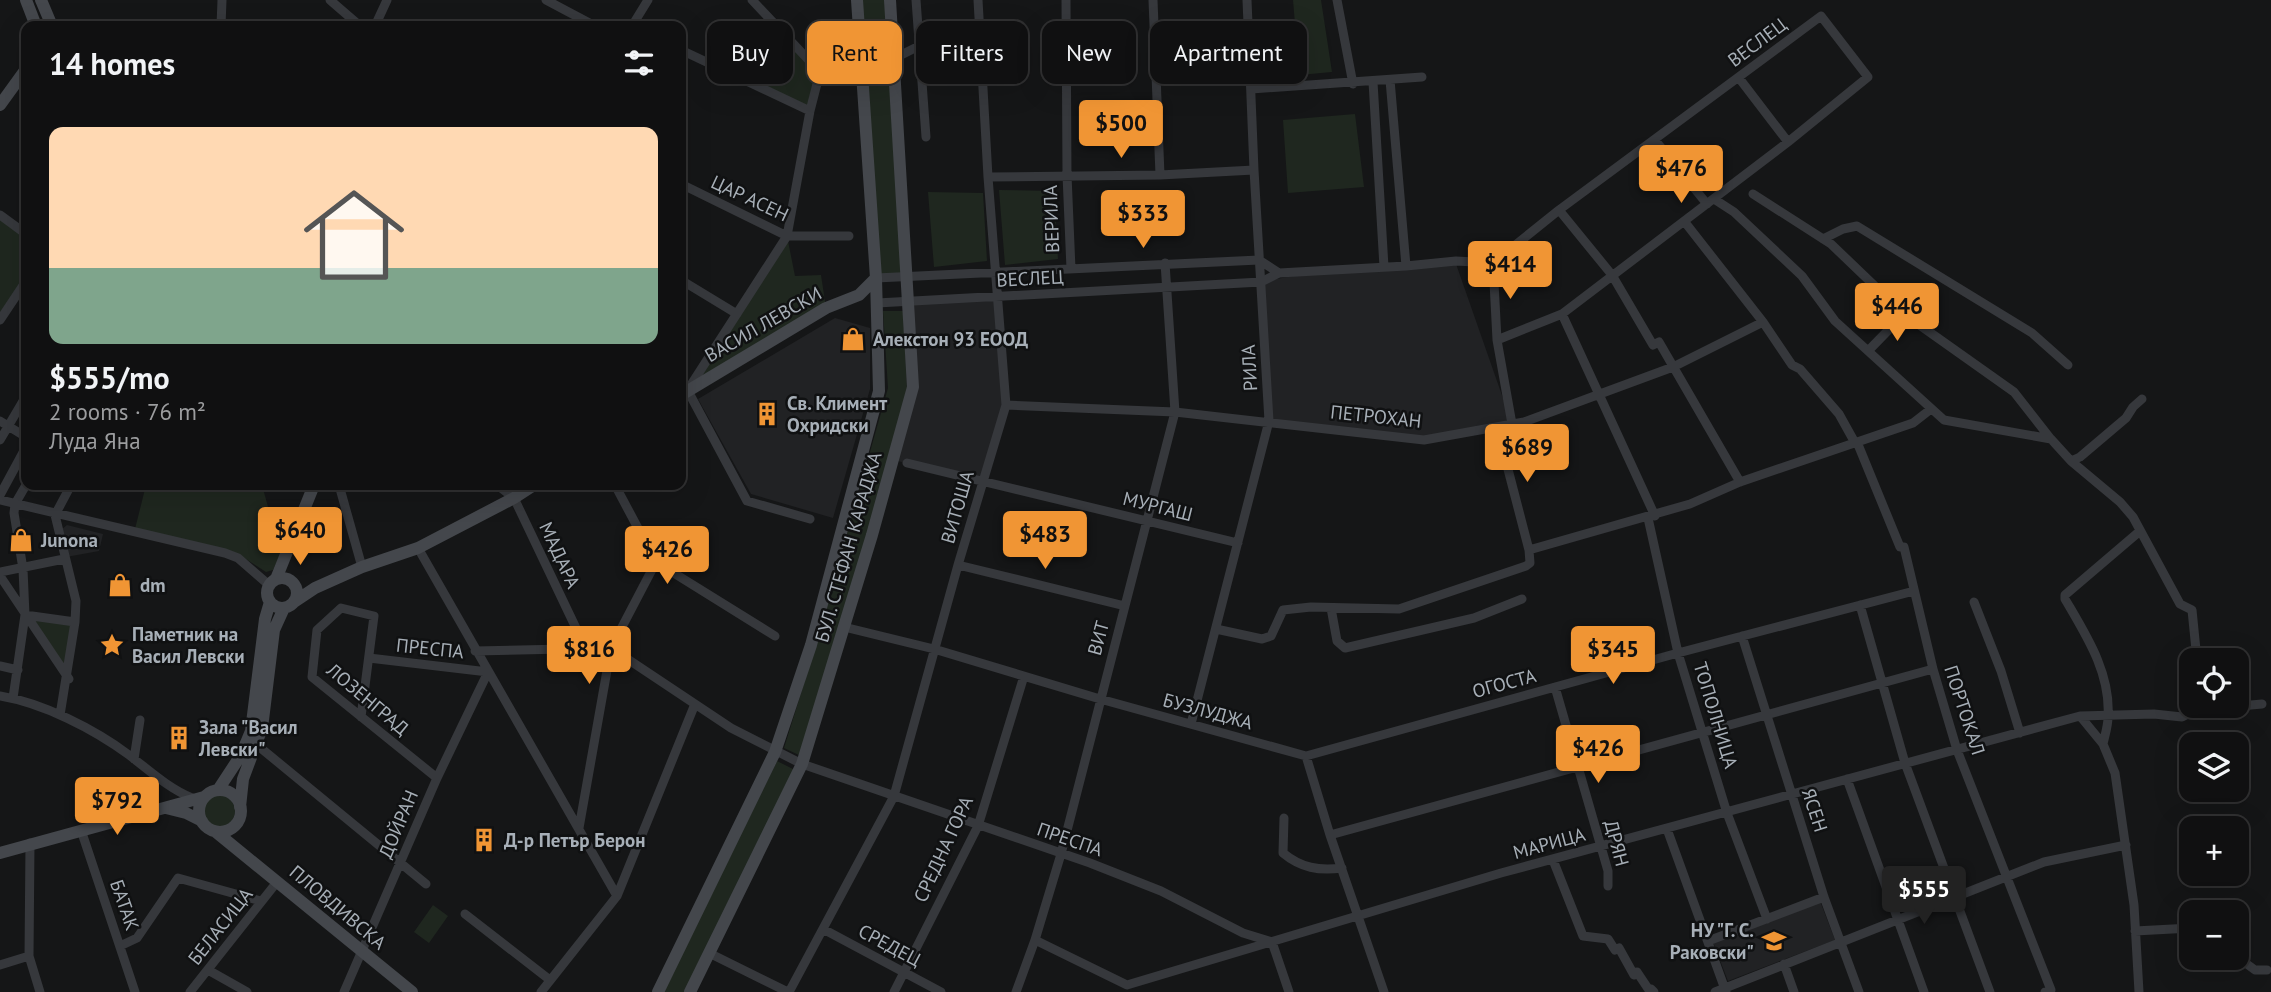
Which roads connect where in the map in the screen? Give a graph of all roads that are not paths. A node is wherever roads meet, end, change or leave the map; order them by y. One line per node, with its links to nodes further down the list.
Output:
1 (26, 0): 17 (street)
2 (41, 0): 18 (street)
3 (222, 0): 19 (street)
4 (330, 0): 20 (street)
5 (387, 0): 21 (street)
6 (546, 0): 22 (street)
7 (648, 0): 23 (street)
8 (752, 0): 28 (street)
9 (857, 0): 24 (street, БУЛ. СТЕФАН КАРАДЖА)
10 (890, 0): 25 (street, БУЛ. СТЕФАН КАРАДЖА)
11 (916, 0): 26 (street)
12 (978, 0): 48 (street, ВИТОША)
13 (1066, 0): 47 (street, ВЕРИЛА)
14 (1153, 0): 46 (street)
15 (1247, 0): 39 (street, РИЛА)
16 (1337, 0): 34 (street)
17 (34, 21)
18 (50, 21)
19 (221, 21)
20 (354, 21)
21 (377, 21)
22 (586, 21)
23 (635, 21)
24 (858, 21)
25 (892, 21)
26 (917, 21)
27 (686, 52): 41 (street)
28 (807, 58)
29 (21, 76): 40 (street)
30 (1422, 77): 32 (street)
31 (1739, 78): 43 (street, ВЕСЛЕЦ); 44 (street); 44 (street, ВЕСЛЕЦ)
32 (1390, 80): 33 (street); 62 (street)
33 (1373, 82): 34 (street); 63 (street)
34 (1353, 83): 39 (street)
35 (817, 84): 41 (street, ВАСИЛ ЛЕВСКИ)
36 (862, 84): 69 (street, БУЛ. СТЕФАН КАРАДЖА)
37 (896, 84): 68 (street, БУЛ. СТЕФАН КАРАДЖА)
38 (922, 84): 42 (street)
39 (1251, 89): 45 (street, РИЛА)
40 (0, 105)
41 (810, 111): 56 (street, ВАСИЛ ЛЕВСКИ)
42 (926, 137)
43 (1655, 140): 51 (street); 52 (street, ВЕСЛЕЦ)
44 (1788, 142): 51 (street, ВЕСЛЕЦ)
45 (1254, 170): 46 (street); 59 (street, РИЛА)
46 (1160, 175): 47 (street)
47 (1067, 176): 48 (street); 64 (street, ВЕРИЛА)
48 (988, 177): 66 (street, ВИТОША)
49 (686, 186): 56 (street, ЦАР АСЕН)
50 (1753, 194): 58 (street)
51 (1711, 202): 54 (street, ВЕСЛЕЦ); 84 (street)
52 (1559, 210): 61 (street, ВЕСЛЕЦ); 67 (street)
53 (0, 215): 55 (street)
54 (1684, 221): 67 (street, ВЕСЛЕЦ); 82 (street, ПОРТОКАЛ)
55 (21, 230)
56 (787, 236): 57 (street, ЦАР АСЕН); 78 (street, ВАСИЛ ЛЕВСКИ)
57 (849, 236)
58 (1823, 239): 80 (street); 85 (street)
59 (1259, 260): 60 (street, ВЕСЛЕЦ); 65 (street); 70 (street, РИЛА)
60 (1165, 263): 64 (street, ВЕСЛЕЦ); 73 (street, ВИТ)
61 (1493, 263): 62 (street, ВЕСЛЕЦ); 83 (street)
62 (1406, 266): 63 (street, ВЕСЛЕЦ)
63 (1384, 267): 65 (street, ВЕСЛЕЦ)
64 (1071, 269): 66 (street, ВЕСЛЕЦ)
65 (1279, 273): 70 (street, ВЕСЛЕЦ)
66 (995, 274): 68 (street, ВЕСЛЕЦ); 75 (street, ВИТОША)
67 (1612, 275): 79 (street, ВЕСЛЕЦ); 86 (street)
68 (906, 277): 69 (street, ВЕСЛЕЦ); 76 (street, БУЛ. СТЕФАН КАРАДЖА)
69 (876, 278): 74 (street); 77 (street, БУЛ. СТЕФАН КАРАДЖА)
70 (1261, 282): 73 (street, ВЕСЛЕЦ); 96 (street, РИЛА)
71 (686, 283): 78 (street)
72 (21, 288): 81 (street)
73 (1167, 288): 75 (street, ВЕСЛЕЦ); 95 (street, ВИТ)
74 (859, 295): 77 (street); 88 (street, ВАСИЛ ЛЕВСКИ)
75 (997, 297): 76 (street, ВЕСЛЕЦ); 93 (street, ВИТОША)
76 (907, 302): 77 (street, ВЕСЛЕЦ); 148 (street, БУЛ. СТЕФАН КАРАДЖА)
77 (877, 303): 186 (street, БУЛ. СТЕФАН КАРАДЖА)
78 (737, 314): 87 (street, ВАСИЛ ЛЕВСКИ)
79 (1562, 314): 83 (street, ВЕСЛЕЦ); 89 (street, ТОПОЛНИЦА)
80 (1904, 314): 84 (street); 101 (street)
81 (0, 320)
82 (1763, 321): 86 (street, ПЕТРОХАН); 103 (street, ПОРТОКАЛ)
83 (1497, 340): 98 (street)
84 (1868, 351): 94 (street)
85 (2068, 365)
86 (1673, 367): 89 (street, ПЕТРОХАН); 108 (street)
87 (686, 386)
88 (686, 388)
89 (1598, 394): 98 (street, ПЕТРОХАН); 121 (street, ТОПОЛНИЦА)
90 (686, 395): 122 (street)
91 (2142, 399): 105 (street)
92 (21, 402): 97 (street)
93 (1006, 405): 95 (street, ПЕТРОХАН); 107 (street, ВИТОША)
94 (1931, 409): 101 (street); 103 (street)
95 (1175, 412): 96 (street, ПЕТРОХАН); 123 (street, ВИТ)
96 (1269, 421): 99 (street, ПЕТРОХАН); 125 (street, РИЛА)
97 (4, 424): 100 (street); 102 (street)
98 (1512, 424): 99 (street, ПЕТРОХАН)
99 (1497, 426): 128 (street)
100 (21, 434)
101 (2051, 439): 105 (street)
102 (0, 440)
103 (1856, 442): 108 (street); 138 (street, ПОРТОКАЛ)
104 (21, 456): 116 (street)
105 (2071, 461): 124 (street)
106 (907, 463): 107 (street, МУРГАШ)
107 (983, 480): 123 (street, МУРГАШ); 131 (street, ВИТОША)
108 (1740, 482): 121 (street)
109 (23, 490): 119 (street)
110 (68, 490): 120 (street)
111 (312, 490): 126 (street)
112 (340, 490): 132 (street)
113 (504, 490): 117 (street, МАДАРА)
114 (526, 490): 117 (street)
115 (618, 490): 130 (street)
116 (0, 495)
117 (514, 498): 127 (street); 152 (street, МАДАРА)
118 (0, 500): 119 (street)
119 (15, 505): 120 (street); 133 (street)
120 (55, 515): 129 (street); 135 (street)
121 (1652, 517): 128 (street); 157 (street, ТОПОЛНИЦА)
122 (810, 519)
123 (1148, 522): 125 (street, МУРГАШ); 144 (street, ВИТ)
124 (2140, 531): 154 (street); 176 (street)
125 (1238, 543): 149 (street, РИЛА)
126 (291, 546): 135 (street); 136 (street)
127 (418, 548): 132 (street); 156 (street)
128 (1529, 550): 145 (street)
129 (64, 559): 133 (street); 147 (street)
130 (656, 562): 150 (street); 153 (street)
131 (958, 565): 144 (street); 155 (street, ВИТОША)
132 (362, 567): 137 (street)
133 (23, 569): 134 (street); 146 (street)
134 (0, 574): 146 (street)
135 (272, 582): 136 (street); 140 (street)
136 (292, 582): 137 (street); 142 (street)
137 (315, 588): 142 (street)
138 (1914, 591): 143 (street, ОГОСТА); 160 (street, ПОРТОКАЛ)
139 (1522, 598): 145 (street)
140 (270, 602): 142 (street); 195 (street)
141 (1974, 602): 182 (street)
142 (289, 605): 184 (street)
143 (1860, 605): 151 (street, ОГОСТА); 165 (street)
144 (1125, 606): 169 (street, ВИТ)
145 (1331, 608): 149 (street)
146 (25, 615): 147 (street); 161 (street); 164 (street)
147 (75, 622): 164 (street)
148 (844, 627): 155 (street, БУЗЛУДЖА); 190 (street, БУЛ. СТЕФАН КАРАДЖА)
149 (1216, 629): 180 (street, РИЛА)
150 (775, 636)
151 (1742, 636): 157 (street, ОГОСТА); 174 (street, ЯСЕН)
152 (584, 647): 153 (street, ПРЕСПА); 156 (street, ПРЕСПА)
153 (611, 648): 170 (street); 207 (street)
154 (2196, 648)
155 (934, 649): 163 (street, БУЗЛУДЖА); 197 (street, ВИТОША)
156 (475, 651): 162 (street)
157 (1678, 653): 166 (street, ОГОСТА); 181 (street, ТОПОЛНИЦА)
158 (369, 659): 162 (street, ПРЕСПА); 178 (street); 178 (street, ЛОЗЕНГРАД)
159 (0, 666): 161 (street)
160 (1933, 669): 165 (street); 185 (street, ПОРТОКАЛ)
161 (18, 670): 168 (street)
162 (488, 672): 193 (street, ДОЙРАН); 207 (street)
163 (1024, 676): 169 (street, БУЗЛУДЖА); 206 (street, СРЕДНА ГОРА)
164 (69, 679): 173 (street)
165 (1882, 684): 174 (street); 189 (street)
166 (1555, 687): 187 (street, ОГОСТА); 191 (street, ДРЯН)
167 (0, 695): 168 (street)
168 (13, 698): 173 (street)
169 (1100, 699): 180 (street, БУЗЛУДЖА); 217 (street, ВИТ)
170 (695, 704): 186 (street, ПРЕСПА); 225 (street)
171 (2262, 704): 172 (street, МАРИЦА)
172 (2249, 705)
173 (60, 715): 188 (street)
174 (1766, 716): 181 (street); 196 (street, ЯСЕН)
175 (2080, 716): 176 (street, МАРИЦА); 182 (street, МАРИЦА); 183 (street)
176 (2108, 716): 177 (street, МАРИЦА); 183 (street)
177 (2179, 717)
178 (361, 718): 193 (street, ЛОЗЕНГРАД)
179 (140, 720): 188 (street)
180 (1191, 724): 187 (street, БУЗЛУДЖА)
181 (1703, 733): 191 (street); 202 (street, ТОПОЛНИЦА)
182 (2020, 733): 185 (street, МАРИЦА)
183 (2103, 744): 213 (street)
184 (257, 745): 199 (street); 219 (street)
185 (1958, 750): 189 (street, МАРИЦА); 221 (street, ПОРТОКАЛ)
186 (775, 751): 190 (street, ПРЕСПА); 260 (street, БУЛ. СТЕФАН КАРАДЖА)
187 (1306, 756): 211 (street)
188 (134, 759): 192 (street)
189 (1905, 763): 194 (street, МАРИЦА); 227 (street)
190 (802, 764): 197 (street, ПРЕСПА); 242 (street, БУЛ. СТЕФАН КАРАДЖА)
191 (1578, 767): 211 (street); 214 (street, ДРЯН)
192 (153, 774): 198 (street); 201 (street)
193 (437, 778): 219 (street, ДОЙРАН)
194 (1847, 779): 196 (street, МАРИЦА); 232 (street)
195 (218, 790): 198 (street); 199 (street)
196 (1792, 795): 202 (street, МАРИЦА); 226 (street, ЯСЕН)
197 (894, 796): 206 (street, ПРЕСПА); 233 (street, ВИТОША)
198 (198, 798): 200 (street); 204 (street)
199 (240, 807): 205 (street)
200 (165, 808): 201 (street); 204 (street)
201 (145, 813): 209 (street)
202 (1727, 813): 208 (street, МАРИЦА); 231 (street, ТОПОЛНИЦА)
203 (1284, 818): 220 (street)
204 (201, 821): 210 (street)
205 (237, 822): 210 (street); 215 (street)
206 (978, 826): 217 (street, ПРЕСПА); 249 (street, СРЕДНА ГОРА)
207 (579, 828): 225 (street)
208 (1667, 829): 214 (street, МАРИЦА); 237 (street)
209 (81, 830): 212 (street); 240 (street, БАТАК)
210 (216, 832): 215 (street, ПЛОВДИВСКА)
211 (1330, 835): 220 (street)
212 (30, 843): 216 (street); 243 (street)
213 (2126, 845): 221 (street); 235 (street)
214 (1600, 847): 218 (street, МАРИЦА); 224 (street, ДРЯН)
215 (240, 852): 222 (street, ПЛОВДИВСКА)
216 (0, 853)
217 (1060, 854): 236 (street, ВИТ); 238 (street, ПРЕСПА)
218 (1553, 860): 230 (street, МАРИЦА); 268 (street)
219 (400, 863): 223 (street); 241 (street, ДОЙРАН)
220 (1342, 868): 230 (street)
221 (2008, 876): 227 (street); 252 (street, ПОРТОКАЛ)
222 (277, 882): 228 (street, БЕЛАСИЦА); 241 (street, ПЛОВДИВСКА)
223 (426, 884)
224 (1608, 886)
225 (617, 896): 250 (street)
226 (1824, 897): 231 (street); 239 (street, ЯСЕН)
227 (1955, 898): 232 (street); 273 (street)
228 (261, 901): 240 (street); 247 (street, БЕЛАСИЦА)
229 (465, 914): 250 (street)
230 (1358, 914): 238 (street, МАРИЦА); 267 (street)
231 (1767, 919): 237 (street)
232 (1896, 920): 239 (street); 272 (street)
233 (823, 929): 249 (street, СРЕДЕЦ); 262 (street, ВИТОША)
234 (2179, 929): 235 (street)
235 (2135, 931): 274 (street)
236 (1035, 940): 238 (street, МАРИЦА); 265 (street, ВИТ)
237 (1708, 941): 251 (street)
238 (1272, 942): 266 (street)
239 (1840, 943): 245 (street); 271 (street, ЯСЕН)
240 (120, 946): 254 (street, БАТАК)
241 (362, 953): 257 (street, ДОЙРАН); 258 (street, ПЛОВДИВСКА)
242 (709, 953): 261 (street, БУЛ. СТЕФАН КАРАДЖА); 262 (street)
243 (29, 956): 244 (street); 253 (street)
244 (0, 964)
245 (1784, 964): 251 (street); 270 (street)
246 (2249, 966): 248 (street)
247 (208, 970): 255 (street, БЕЛАСИЦА); 256 (street)
248 (2267, 970)
249 (903, 973): 263 (street, СРЕДНА ГОРА); 264 (street, СРЕДЕЦ)
250 (550, 980): 259 (street)
251 (1726, 990): 269 (street)
252 (2048, 991)
253 (40, 992)
254 (135, 992)
255 (190, 992)
256 (247, 992)
257 (344, 992)
258 (412, 992)
259 (541, 992)
260 (658, 992)
261 (690, 992)
262 (789, 992)
263 (894, 992)
264 (941, 992)
265 (1016, 992)
266 (1289, 992)
267 (1384, 992)
268 (1654, 992)
269 (1715, 992)
270 (1794, 992)
271 (1858, 992)
272 (1924, 992)
273 (1990, 992)
274 (2139, 992)

